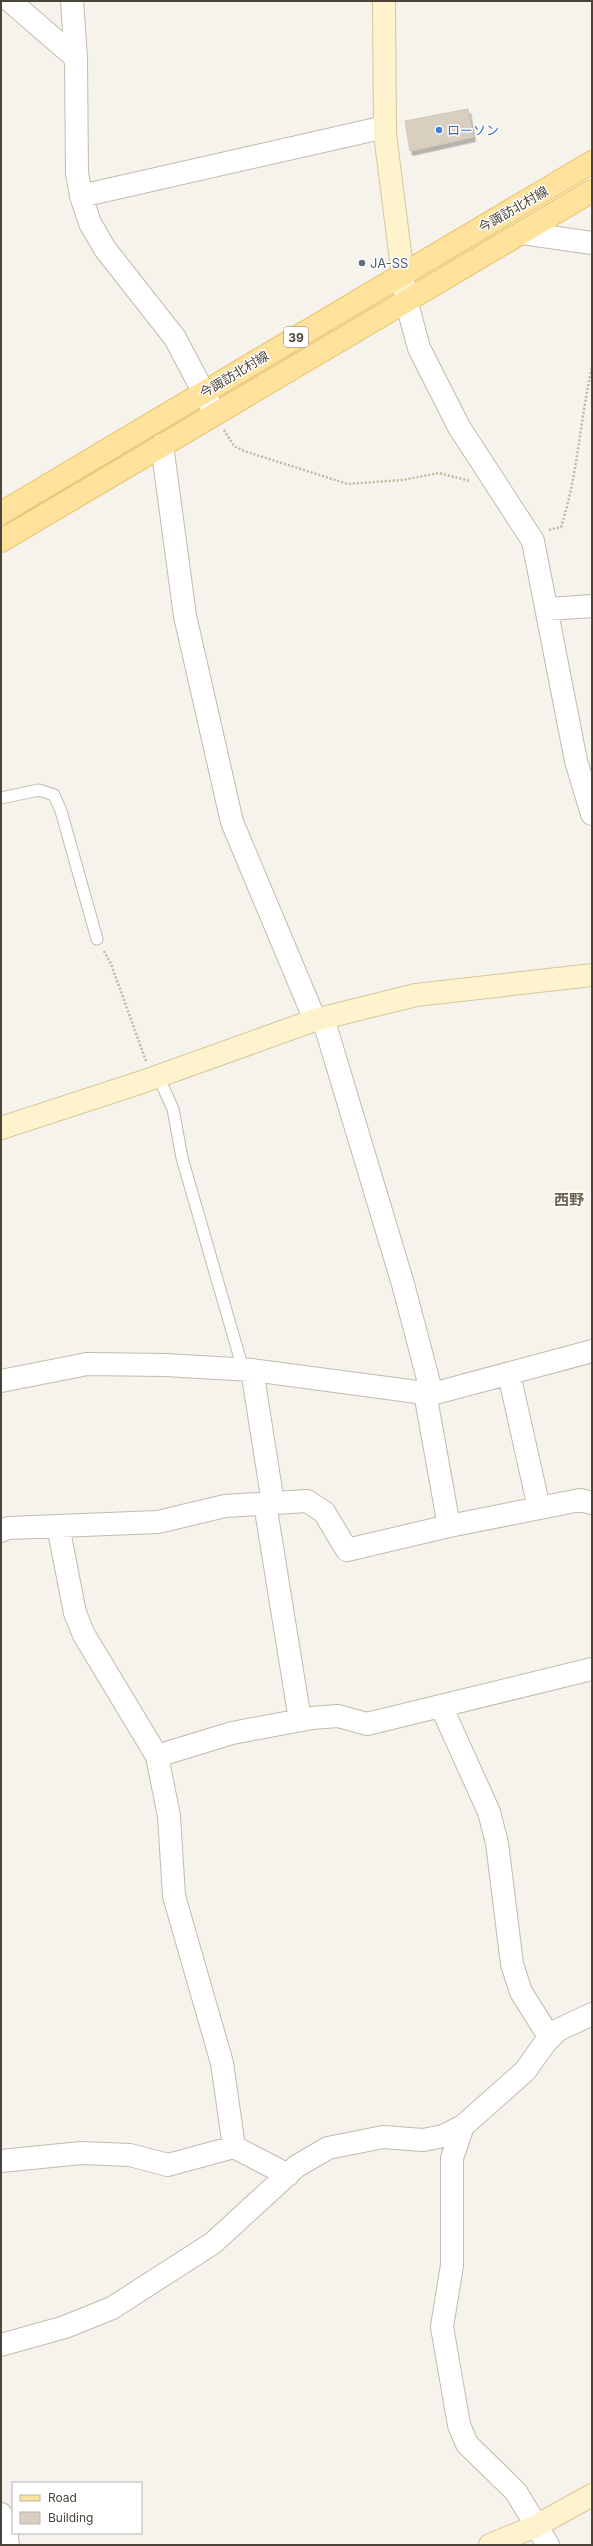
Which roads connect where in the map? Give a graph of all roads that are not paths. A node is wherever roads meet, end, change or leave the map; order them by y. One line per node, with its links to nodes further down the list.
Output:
1 (10, 1): 4 (street)
2 (72, 1): 4 (street)
3 (384, 1): 5 (street)
4 (76, 58): 8 (street)
5 (385, 127): 8 (street); 11 (street)
6 (592, 162): 11 (main road, 今諏訪北村線 / 39)
7 (592, 191): 9 (main road, 今諏訪北村線 / 39)
8 (81, 196): 13 (street)
9 (522, 233): 10 (street); 12 (main road, 今諏訪北村線 / 39)
10 (592, 243)
11 (402, 274): 12 (street); 13 (main road, 今諏訪北村線 / 39)
12 (406, 300): 14 (main road, 今諏訪北村線 / 39); 19 (street)
13 (203, 393): 14 (street); 16 (main road, 今諏訪北村線 / 39)
14 (215, 414): 15 (main road, 今諏訪北村線 / 39)
15 (162, 445): 17 (main road, 今諏訪北村線 / 39); 24 (street)
16 (2, 511)
17 (1, 541)
18 (592, 606): 19 (street)
19 (548, 609): 21 (street)
20 (1, 798): 22 (lane)
21 (592, 814)
22 (97, 939)
23 (592, 975): 24 (street)
24 (319, 1019): 25 (street); 31 (street)
25 (155, 1077): 26 (street); 28 (lane)
26 (1, 1128)
27 (591, 1357): 29 (street)
28 (247, 1370): 30 (street); 31 (street); 32 (street)
29 (509, 1374): 31 (street); 34 (street)
30 (1, 1381)
31 (428, 1394): 36 (street)
32 (269, 1503): 35 (street); 36 (street); 40 (street)
33 (592, 1503): 34 (street)
34 (538, 1508): 36 (street)
35 (58, 1526): 37 (street); 41 (street)
36 (449, 1526)
37 (1, 1531)
38 (592, 1669): 39 (street)
39 (440, 1706): 40 (street); 43 (street)
40 (300, 1720): 41 (street)
41 (157, 1756): 45 (street)
42 (592, 2014): 43 (street)
43 (550, 2038): 44 (street)
44 (463, 2126): 47 (street); 51 (street)
45 (234, 2147): 46 (street); 47 (street)
46 (1, 2161)
47 (288, 2175): 48 (street)
48 (1, 2345)
49 (592, 2494): 51 (street)
50 (1, 2514): 52 (street)
51 (536, 2526): 53 (street); 54 (street)
52 (8, 2545)
53 (490, 2545)
54 (548, 2545)

